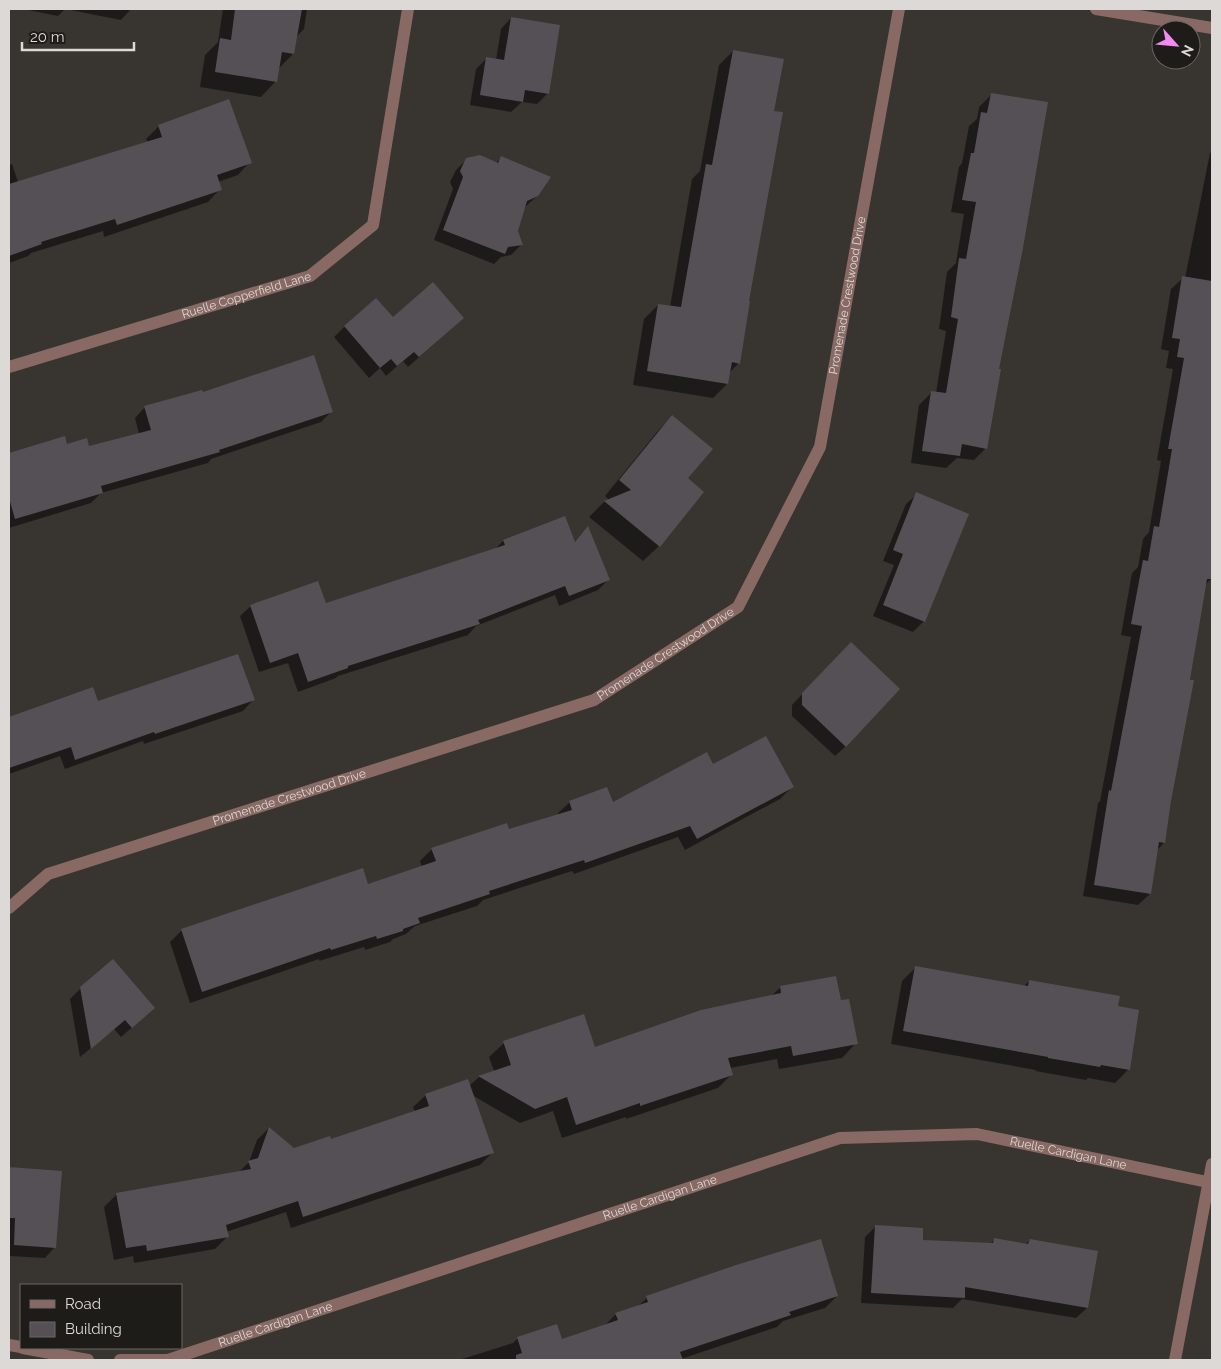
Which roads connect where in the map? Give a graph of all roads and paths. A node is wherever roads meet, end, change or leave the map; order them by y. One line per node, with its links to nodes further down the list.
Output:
1 (408, 9): 5 (street, Ruelle Copperfield Lane)
2 (899, 9): 6 (street, Promenade Crestwood Drive)
3 (1096, 9): 4 (street)
4 (1212, 28)
5 (9, 367)
6 (9, 908)
7 (1212, 1164): 8 (street)
8 (1211, 1183): 11 (street, Ruelle Cardigan Lane); 12 (street)
9 (28, 1349): 10 (street)
10 (88, 1360)
11 (120, 1360)
12 (1176, 1360)

